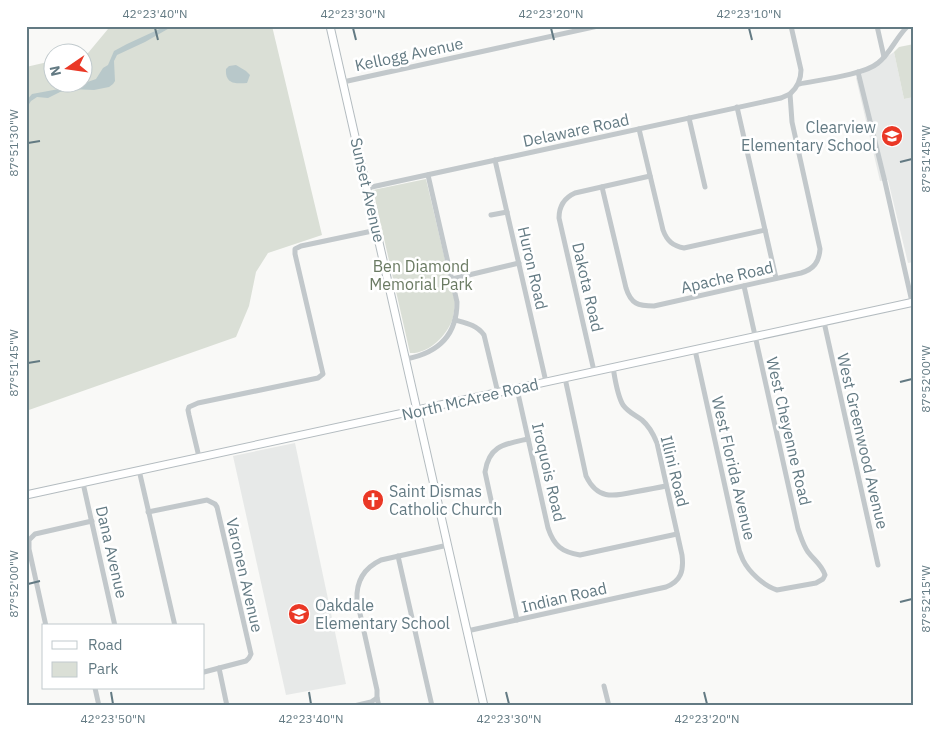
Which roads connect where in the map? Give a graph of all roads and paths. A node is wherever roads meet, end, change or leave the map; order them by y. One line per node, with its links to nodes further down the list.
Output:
1 (330, 26): 8 (street, Sunset Avenue)
2 (598, 26): 8 (street, Kellogg Avenue)
3 (792, 26): 9 (street)
4 (877, 26): 6 (street)
5 (908, 26): 6 (street)
6 (884, 57): 7 (street)
7 (858, 72): 9 (street); 28 (street)
8 (343, 82): 19 (street, Sunset Avenue)
9 (799, 84): 10 (street)
10 (790, 94): 11 (street, Delaware Road); 25 (street, Apache Road)
11 (737, 107): 12 (street, Delaware Road); 23 (street)
12 (689, 118): 13 (street, Delaware Road); 18 (street)
13 (640, 129): 14 (street, Delaware Road); 16 (street)
14 (495, 160): 15 (street, Delaware Road); 20 (street, Huron Road)
15 (428, 175): 19 (street, Delaware Road); 26 (street)
16 (650, 176): 17 (street); 23 (street)
17 (602, 187): 27 (street, Apache Road); 35 (street, Dakota Road)
18 (705, 187)
19 (367, 188): 22 (street, Sunset Avenue)
20 (507, 212): 21 (street); 24 (street, Huron Road)
21 (491, 215)
22 (376, 230): 33 (street, Sunset Avenue); 42 (street)
23 (765, 230): 25 (street)
24 (519, 263): 26 (street); 37 (street, Huron Road)
25 (776, 278): 27 (street, Apache Road)
26 (452, 279): 29 (street)
27 (744, 286): 31 (street, West Cheyenne Road)
28 (913, 302): 30 (street, North McAree Road)
29 (455, 320): 33 (street); 39 (street)
30 (824, 322): 31 (street, North McAree Road); 52 (street, West Greenwood Avenue)
31 (756, 337): 32 (street, North McAree Road); 53 (street, West Cheyenne Road)
32 (695, 350): 34 (street, North McAree Road); 53 (street, West Florida Avenue)
33 (406, 359): 40 (street, Sunset Avenue)
34 (613, 367): 35 (street, North McAree Road); 45 (street, Illini Road)
35 (594, 371): 36 (street, North McAree Road)
36 (565, 378): 37 (street, North McAree Road); 45 (street)
37 (546, 382): 38 (street, North McAree Road)
38 (517, 389): 39 (street, North McAree Road); 41 (street, Iroquois Road)
39 (498, 393): 40 (street, North McAree Road)
40 (418, 410): 42 (street, North McAree Road); 50 (street, Sunset Avenue)
41 (528, 439): 49 (street, Iroquois Road); 55 (street)
42 (199, 457): 43 (street, North McAree Road)
43 (139, 470): 44 (street, North McAree Road); 47 (street)
44 (83, 483): 46 (street, North McAree Road); 48 (street, Dana Avenue)
45 (666, 486): 49 (street, Illini Road)
46 (26, 495)
47 (148, 512): 58 (street); 60 (street, Varonen Avenue)
48 (92, 521): 56 (street); 57 (street, Dana Avenue)
49 (677, 534): 54 (street, Illini Road)
50 (448, 545): 51 (street); 59 (street, Sunset Avenue)
51 (398, 556): 64 (street); 70 (street)
52 (878, 565)
53 (764, 584)
54 (666, 587): 55 (street, Indian Road)
55 (517, 620): 59 (street, Indian Road)
56 (46, 624)
57 (115, 624)
58 (175, 624)
59 (467, 631): 71 (street, Sunset Avenue)
60 (219, 668): 61 (street, Varonen Avenue); 67 (street)
61 (205, 672)
62 (604, 686): 72 (street)
63 (95, 690): 66 (street)
64 (377, 698): 65 (street); 69 (street)
65 (366, 705): 68 (street)
66 (98, 706)
67 (227, 706)
68 (354, 706)
69 (379, 706)
70 (432, 706)
71 (484, 706)
72 (609, 706)

